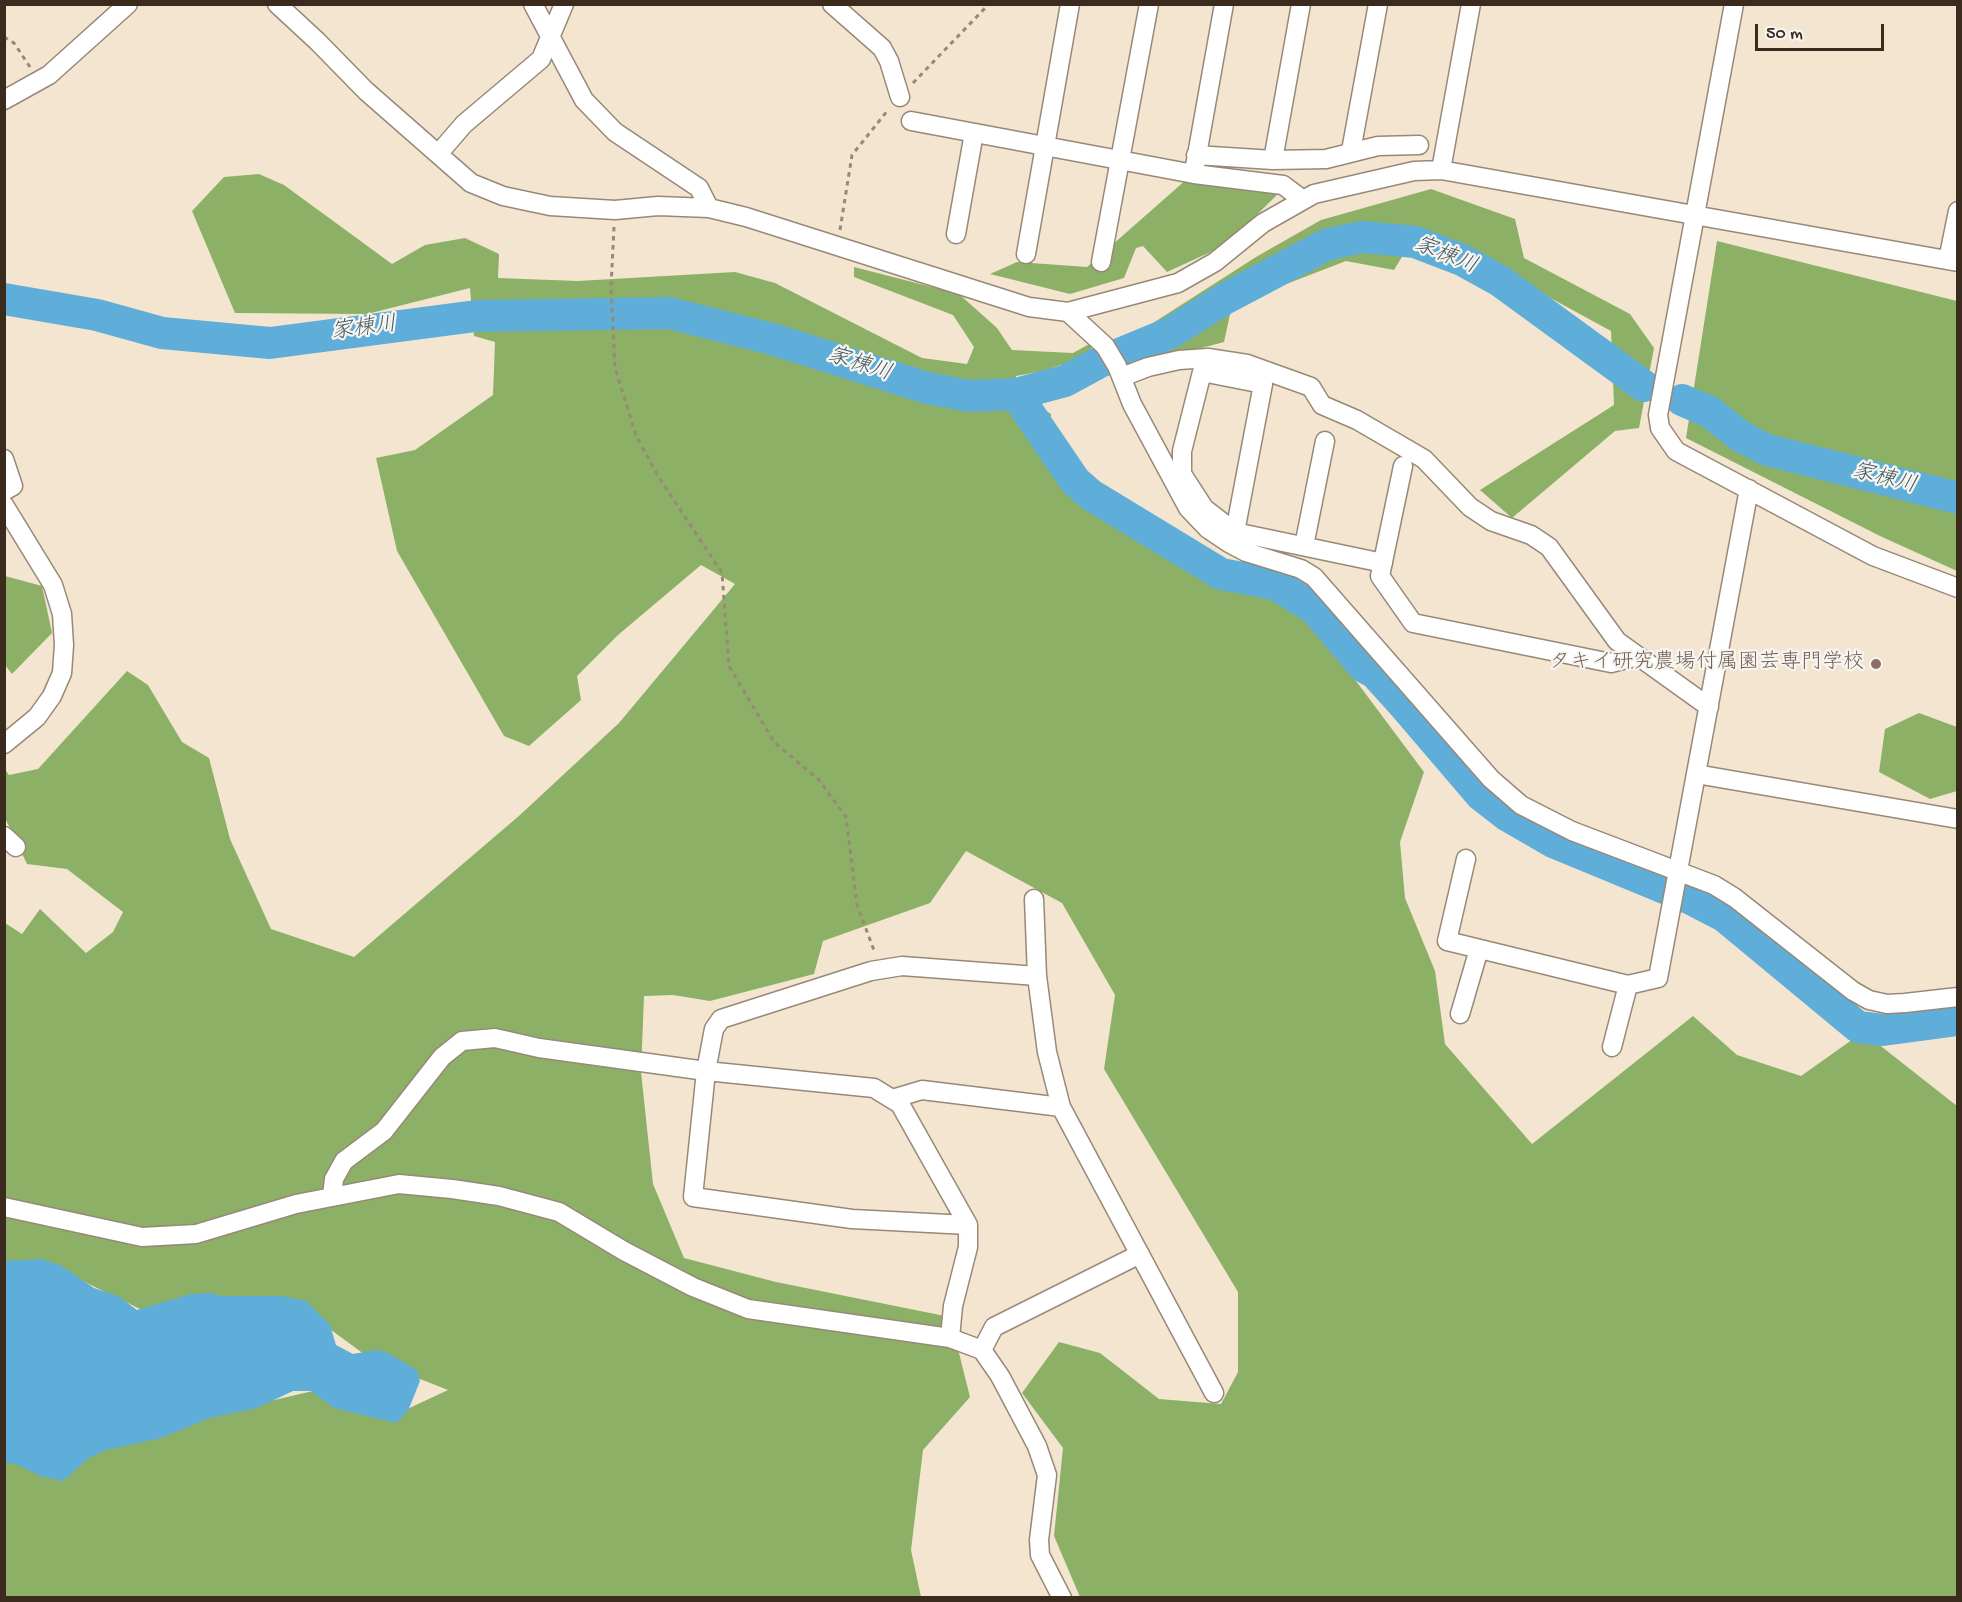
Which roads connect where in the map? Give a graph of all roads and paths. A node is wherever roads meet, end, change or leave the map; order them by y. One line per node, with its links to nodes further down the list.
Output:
1 (128, 4): 15 (street)
2 (277, 4): 23 (street)
3 (533, 4): 14 (street)
4 (564, 4): 14 (street)
5 (832, 4): 16 (street)
6 (1070, 4): 21 (street)
7 (1149, 4): 25 (street)
8 (1224, 4): 24 (street)
9 (1301, 4): 26 (street)
10 (1378, 4): 22 (street)
11 (1470, 4): 27 (street)
12 (1734, 4): 33 (street)
13 (4, 37): 15 (path)
14 (551, 39): 23 (street); 30 (street)
15 (40, 81): 17 (street)
16 (900, 97)
17 (4, 100)
18 (911, 121): 19 (street)
19 (974, 133): 21 (street); 34 (street)
20 (1419, 145): 22 (street)
21 (1045, 146): 25 (street); 35 (street)
22 (1352, 152): 26 (street)
23 (439, 153): 31 (street)
24 (1196, 155): 26 (street); 28 (street)
25 (1121, 160): 28 (street); 37 (street)
26 (1273, 160)
27 (1441, 170): 29 (street); 33 (street)
28 (1194, 174): 29 (street)
29 (1303, 200): 38 (street)
30 (709, 208): 31 (street); 38 (street)
31 (615, 210): 59 (path)
32 (1958, 211): 36 (street)
33 (1697, 214): 36 (street); 43 (street)
34 (956, 234)
35 (1026, 254)
36 (1953, 261)
37 (1101, 262)
38 (1068, 312): 39 (street)
39 (1119, 372): 50 (street); 56 (street)
40 (1325, 441): 47 (street)
41 (4, 459): 44 (street)
42 (1403, 466): 48 (street)
43 (1749, 489): 49 (street); 51 (street)
44 (4, 491)
45 (4, 505): 52 (street)
46 (1235, 532): 46 (street); 47 (street)
47 (1304, 546): 48 (street)
48 (1383, 563): 50 (street)
49 (1958, 588)
50 (1638, 656): 51 (street)
51 (1708, 707): 53 (street)
52 (4, 744)
53 (1696, 774): 54 (street); 56 (street)
54 (1958, 819)
55 (1466, 860): 58 (street)
56 (1679, 872): 61 (street); 62 (street)
57 (1034, 899): 60 (street)
58 (1479, 949): 61 (street); 63 (street)
59 (877, 958)
60 (1037, 976): 65 (street); 67 (street)
61 (1628, 985): 64 (street)
62 (1954, 999)
63 (1460, 1014)
64 (1612, 1047)
65 (706, 1071): 66 (street); 68 (street); 70 (street)
66 (892, 1099): 67 (street); 70 (street)
67 (1061, 1107): 71 (street)
68 (332, 1196): 69 (street); 72 (street)
69 (4, 1207)
70 (968, 1225): 72 (street)
71 (1140, 1254): 73 (street); 74 (street)
72 (950, 1338): 73 (street)
73 (982, 1350): 75 (street)
74 (1214, 1393)
75 (1062, 1598)

